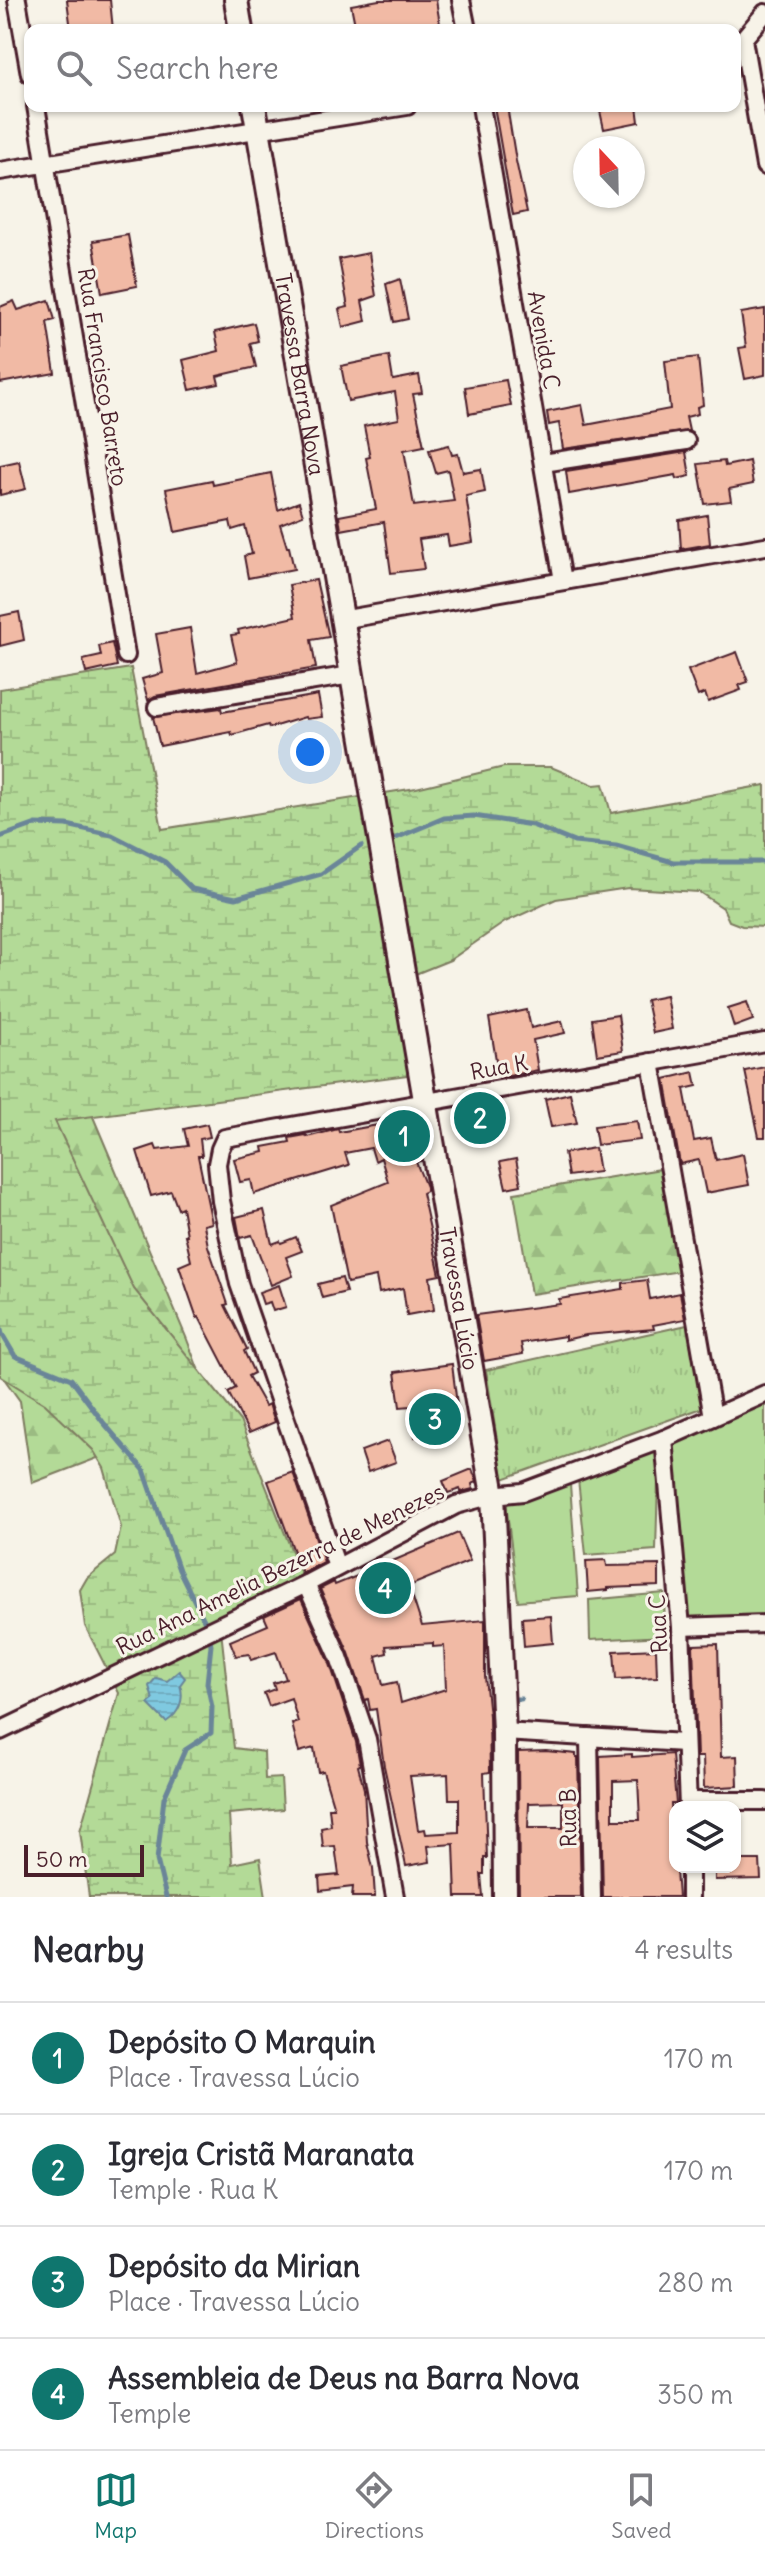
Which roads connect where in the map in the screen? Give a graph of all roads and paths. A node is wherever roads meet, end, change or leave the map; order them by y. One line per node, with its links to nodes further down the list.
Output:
1 (17, 0): 8 (street)
2 (236, 0): 5 (street)
3 (461, 0): 6 (street)
4 (765, 13): 7 (street)
5 (240, 24)
6 (466, 24)
7 (741, 38)
8 (24, 40)
9 (741, 49): 15 (street)
10 (37, 112): 16 (street, Rua Francisco Barreto)
11 (255, 112): 14 (street, Travessa Barra Nova)
12 (370, 112): 14 (street)
13 (482, 112): 20 (street, Avenida C)
14 (258, 130): 16 (street); 23 (street, Travessa Barra Nova)
15 (763, 146): 17 (street)
16 (46, 163): 18 (street); 24 (street, Rua Francisco Barreto)
17 (765, 166)
18 (0, 171)
19 (686, 441): 20 (street)
20 (543, 463): 22 (street, Avenida C)
21 (765, 546): 22 (street)
22 (563, 581): 23 (street)
23 (341, 620): 25 (street, Travessa Barra Nova)
24 (126, 655)
25 (351, 675): 26 (street); 29 (street, Travessa Lúcio)
26 (157, 707)
27 (765, 1042): 28 (street, Rua K)
28 (651, 1062): 29 (street, Rua K); 31 (street)
29 (426, 1103): 33 (street, Travessa Lúcio); 34 (street, Rua K)
30 (765, 1394): 31 (street, Rua Ana Amelia Bezerra de Menezes)
31 (713, 1417): 32 (street, Rua Ana Amelia Bezerra de Menezes)
32 (664, 1439): 33 (street, Rua Ana Amelia Bezerra de Menezes); 37 (street, Rua C)
33 (493, 1495): 34 (street, Rua Ana Amelia Bezerra de Menezes); 39 (street, Travessa Lúcio)
34 (337, 1567): 35 (street, Rua Ana Amelia Bezerra de Menezes)
35 (306, 1584): 38 (street, Rua Ana Amelia Bezerra de Menezes); 46 (street)
36 (765, 1624): 37 (street)
37 (681, 1627): 41 (street, Rua C)
38 (0, 1731)
39 (504, 1732): 40 (street); 47 (street, Travessa Lúcio)
40 (589, 1737): 41 (street); 48 (street, Rua B)
41 (684, 1743): 42 (street, Rua C)
42 (688, 1801)
43 (765, 1801): 44 (street)
44 (741, 1802)
45 (690, 1873): 49 (street)
46 (395, 1897)
47 (505, 1897)
48 (592, 1897)
49 (690, 1897)

